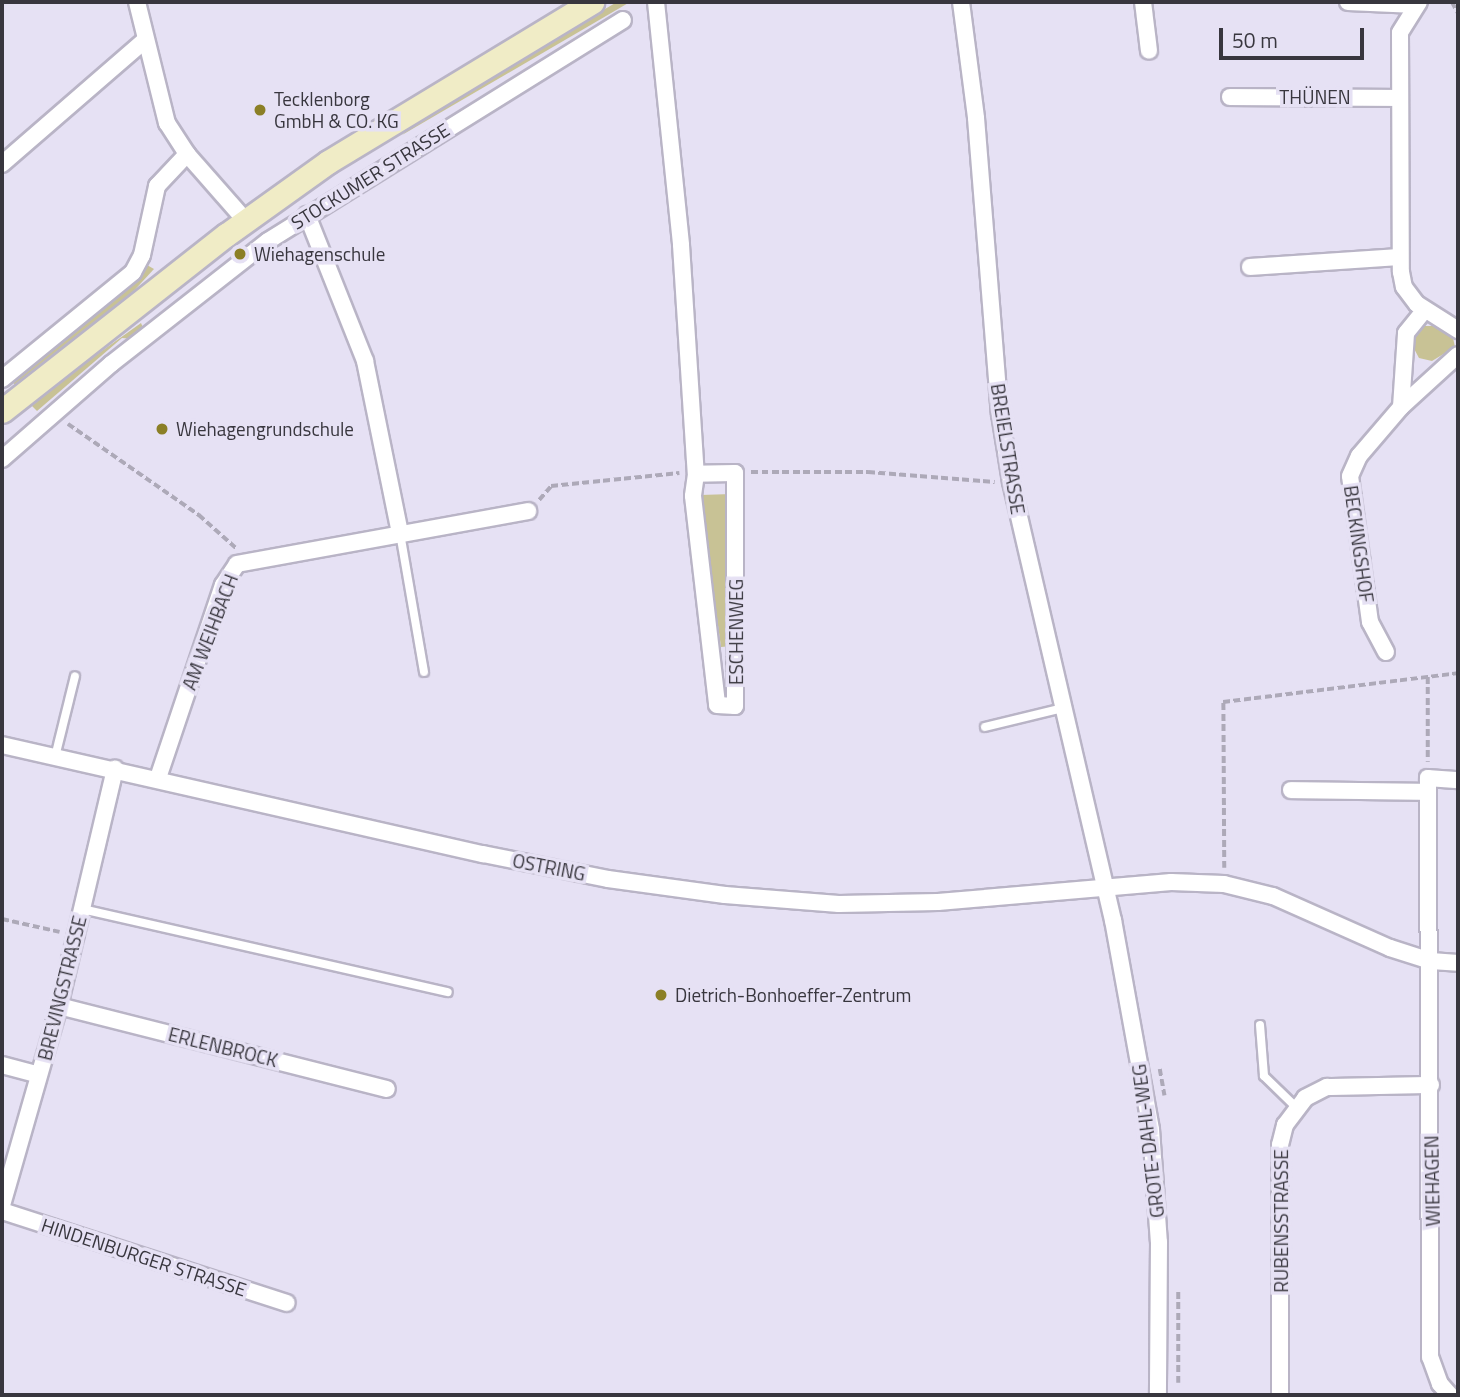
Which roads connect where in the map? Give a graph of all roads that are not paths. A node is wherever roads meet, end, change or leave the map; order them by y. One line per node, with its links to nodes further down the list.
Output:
1 (137, 2): 9 (street)
2 (592, 2): 16 (main road, STOCKUMER STRASSE)
3 (656, 2): 26 (street, ESCHENWEG)
4 (961, 2): 32 (street, BREIELSTRASSE)
5 (1143, 2): 10 (street)
6 (1348, 2): 7 (street)
7 (1418, 3): 12 (street)
8 (622, 20): 15 (street, STOCKUMER STRASSE)
9 (144, 41): 13 (street); 14 (street)
10 (1149, 51)
11 (1230, 97): 12 (street, THÜNEN)
12 (1399, 98): 17 (street)
13 (187, 154): 16 (street); 22 (street)
14 (2, 164)
15 (307, 215): 25 (street, STOCKUMER STRASSE); 28 (street)
16 (245, 220): 24 (main road, STOCKUMER STRASSE)
17 (1399, 257): 18 (street); 19 (street)
18 (1250, 267)
19 (1424, 311): 20 (street); 23 (street)
20 (1458, 330)
21 (1458, 355): 23 (street, BECKINGSHOF)
22 (2, 379)
23 (1402, 407): 29 (street, BECKINGSHOF)
24 (2, 411)
25 (2, 459)
26 (696, 474): 26 (street, ESCHENWEG)
27 (528, 511): 28 (street, AM WEIHBACH)
28 (400, 533): 30 (lane); 37 (street, AM WEIHBACH)
29 (1386, 652)
30 (424, 672)
31 (75, 676): 35 (lane)
32 (1063, 708): 33 (lane); 41 (street, BREIELSTRASSE)
33 (985, 727)
34 (2, 745): 35 (street, OSTRING)
35 (55, 757): 36 (street, OSTRING)
36 (115, 769): 37 (street, OSTRING); 42 (street, BREVINGSTRASSE)
37 (158, 778): 41 (street, OSTRING)
38 (1458, 780): 39 (street)
39 (1428, 785): 40 (street); 43 (street, WIEHAGEN)
40 (1291, 790)
41 (1105, 889): 43 (street); 56 (street, GROTE-DAHL-WEG)
42 (82, 909): 45 (lane); 46 (street, BREVINGSTRASSE)
43 (1431, 961): 44 (street); 50 (street, WIEHAGEN)
44 (1458, 963)
45 (448, 992)
46 (60, 1006): 49 (street, BREVINGSTRASSE); 51 (street, ERLENBROCK)
47 (1260, 1025): 52 (lane)
48 (2, 1065): 49 (street)
49 (39, 1075): 53 (street, BREVINGSTRASSE)
50 (1430, 1085): 52 (street); 58 (street, WIEHAGEN)
51 (387, 1089)
52 (1296, 1107): 57 (street, RUBENSSTRASSE)
53 (2, 1205)
54 (2, 1211): 55 (street, HINDENBURGER STRASSE)
55 (286, 1303)
56 (1158, 1395)
57 (1280, 1395)
58 (1450, 1395)

